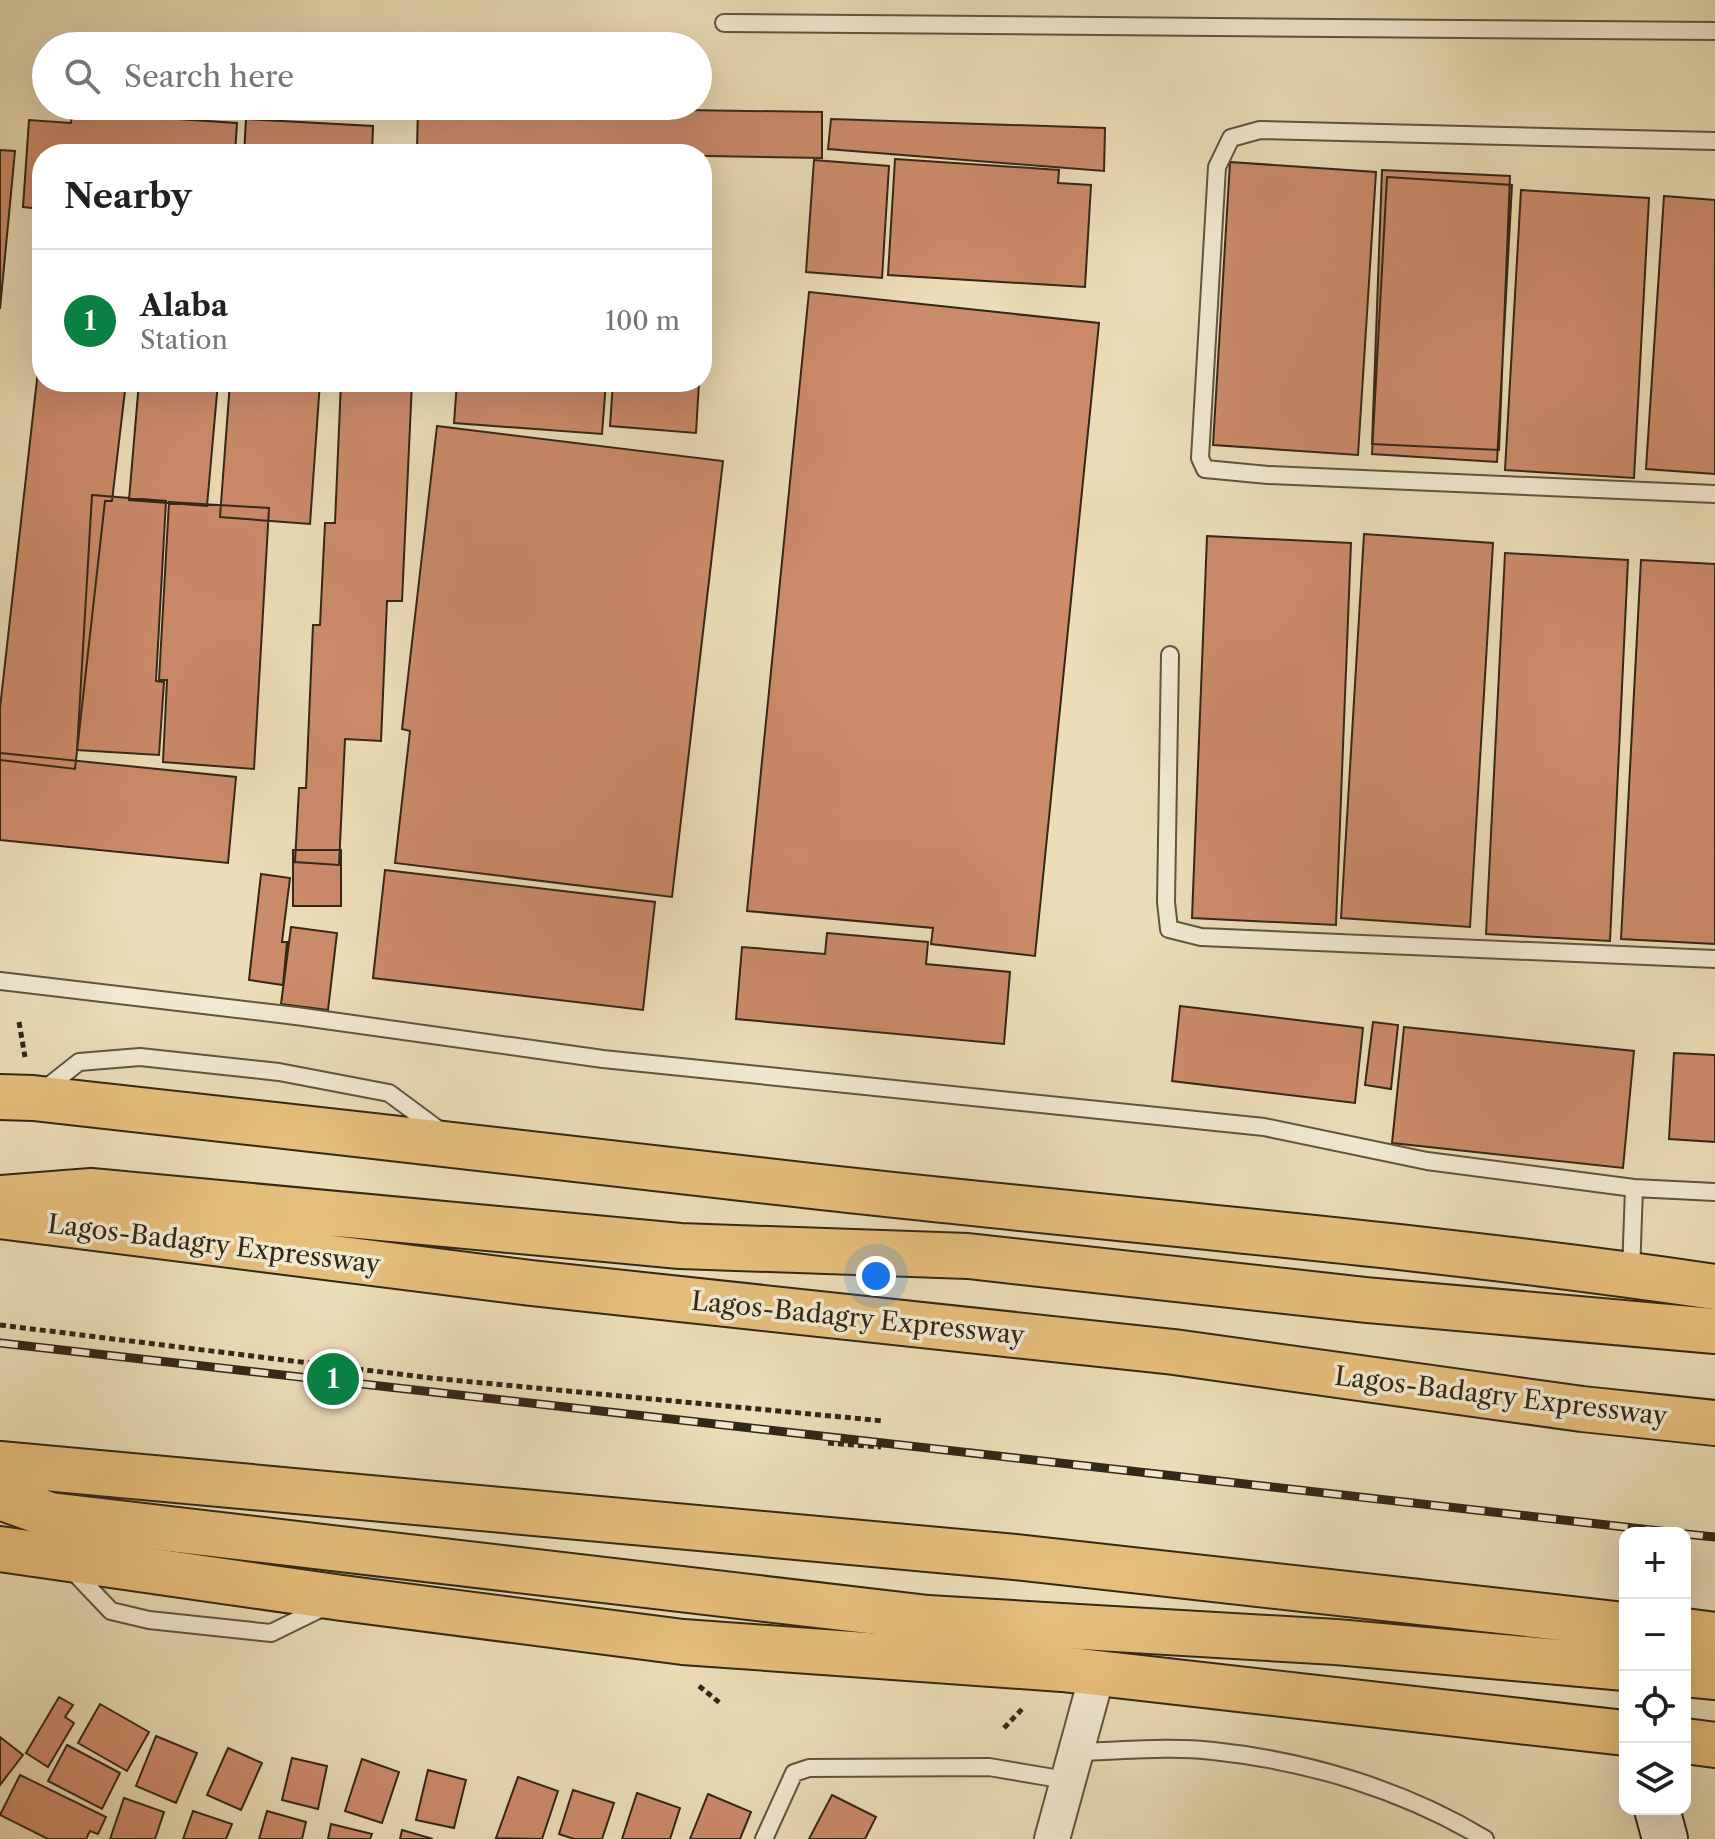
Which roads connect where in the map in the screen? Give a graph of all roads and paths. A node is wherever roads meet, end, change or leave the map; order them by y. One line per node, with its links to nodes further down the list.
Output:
1 (724, 23): 2 (lane)
2 (1715, 31)
3 (1715, 141): 4 (lane)
4 (1715, 494)
5 (1170, 655): 6 (lane)
6 (1715, 959)
7 (0, 981): 9 (lane)
8 (17, 1097): 13 (main road)
9 (1634, 1188): 10 (lane); 13 (lane)
10 (1715, 1192)
11 (0, 1198): 16 (main road)
12 (0, 1216): 18 (main road, Lagos-Badagry Expressway)
13 (1631, 1275): 14 (main road)
14 (1715, 1287)
15 (0, 1325): 17 (path)
16 (1715, 1331)
17 (884, 1421)
18 (1715, 1423)
19 (828, 1443): 20 (path)
20 (881, 1447)
21 (0, 1464): 24 (main road)
22 (0, 1497): 27 (main road)
23 (0, 1549): 28 (main road)
24 (1619, 1624)
25 (1691, 1632): 26 (main road)
26 (1715, 1635)
27 (1619, 1667)
28 (1097, 1675): 31 (main road); 34 (street)
29 (1691, 1675): 30 (main road)
30 (1715, 1677)
31 (1619, 1732)
32 (1691, 1742): 33 (main road)
33 (1715, 1745)
34 (1072, 1766): 36 (lane); 37 (street); 38 (lane)
35 (1659, 1815): 39 (main road)
36 (764, 1839)
37 (1052, 1839)
38 (1485, 1839)
39 (1665, 1839)

